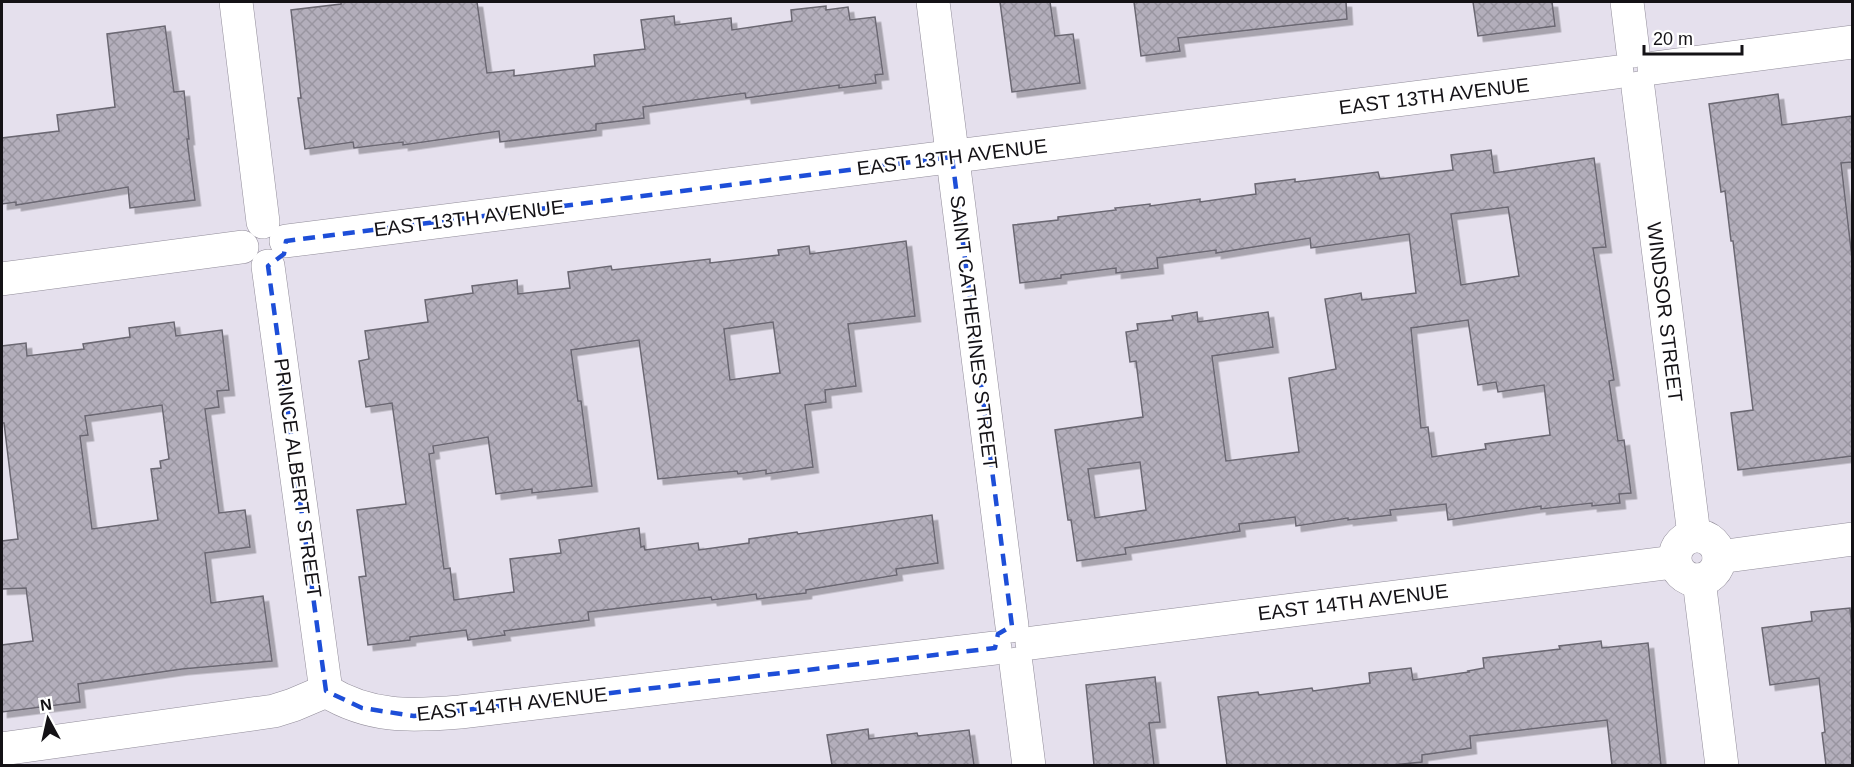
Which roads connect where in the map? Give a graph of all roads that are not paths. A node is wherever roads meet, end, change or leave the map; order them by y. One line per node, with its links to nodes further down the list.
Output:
1 (236, 2): 7 (street, PRINCE ALBERT STREET)
2 (933, 2): 6 (street, SAINT CATHERINES STREET)
3 (1627, 2): 5 (street, WINDSOR STREET)
4 (1852, 42): 5 (street, EAST 13TH AVENUE)
5 (1635, 70): 6 (street, EAST 13TH AVENUE); 10 (street, WINDSOR STREET)
6 (952, 157): 7 (street, EAST 13TH AVENUE); 11 (street, SAINT CATHERINES STREET)
7 (265, 244): 8 (street, EAST 13TH AVENUE); 12 (street, PRINCE ALBERT STREET)
8 (2, 279)
9 (1852, 539): 10 (street, EAST 14TH AVENUE)
10 (1698, 566): 11 (street, EAST 14TH AVENUE); 15 (street)
11 (1014, 645): 12 (street, EAST 14TH AVENUE); 14 (street, SAINT CATHERINES STREET)
12 (326, 691): 13 (street)
13 (2, 749)
14 (1029, 765)
15 (1722, 765)

